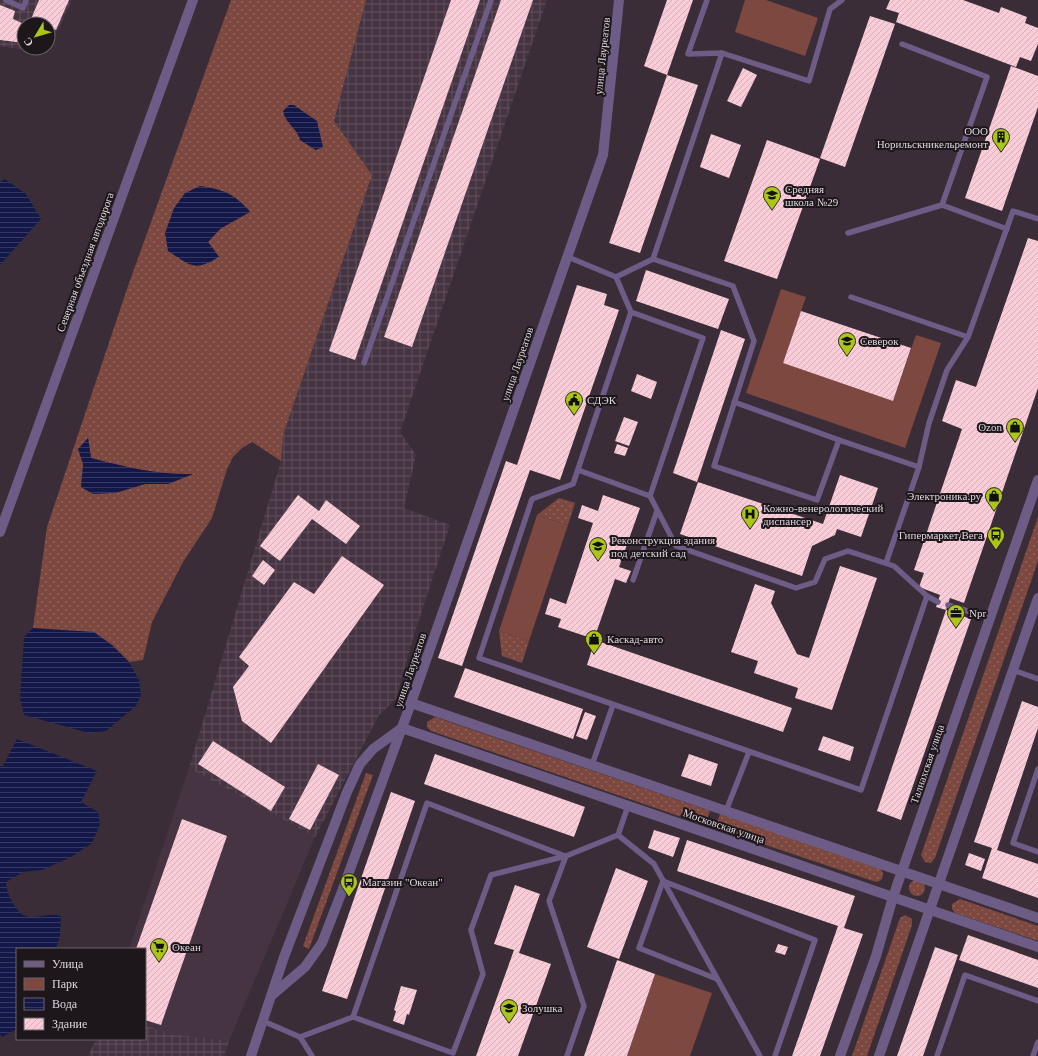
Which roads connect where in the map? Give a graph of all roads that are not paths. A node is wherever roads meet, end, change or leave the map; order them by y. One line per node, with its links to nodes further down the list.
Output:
1 (6, 0): 2 (lane)
2 (26, 0)
3 (193, 0): 28 (street, Северная объездная автодорога)
4 (491, 0): 20 (lane)
5 (619, 0): 14 (street, улица Лауреатов)
6 (707, 0): 9 (lane)
7 (842, 0): 9 (lane)
8 (902, 44): 10 (lane)
9 (722, 53): 15 (lane)
10 (942, 205): 12 (lane); 13 (lane)
11 (1038, 219): 12 (lane)
12 (1007, 228): 19 (lane)
13 (848, 233)
14 (568, 257): 16 (lane); 39 (street, улица Лауреатов)
15 (653, 259): 16 (lane); 21 (lane)
16 (616, 277): 18 (lane)
17 (851, 297): 19 (lane)
18 (631, 312): 24 (lane); 26 (lane)
19 (968, 336): 23 (lane)
20 (364, 363)
21 (734, 402): 22 (lane); 22 (lane)
22 (839, 440): 23 (lane)
23 (919, 467): 29 (lane)
24 (578, 470): 26 (lane); 40 (lane)
25 (1038, 480): 36 (street, Талнахская улица)
26 (650, 496): 27 (lane)
27 (657, 511): 29 (lane); 30 (lane)
28 (0, 532)
29 (886, 563): 31 (lane)
30 (634, 580)
31 (927, 596): 33 (lane); 42 (lane)
32 (1038, 598): 35 (street)
33 (938, 602)
34 (948, 605): 36 (lane)
35 (1035, 617): 37 (street)
36 (990, 618): 50 (street, Талнахская улица)
37 (1013, 670): 38 (lane); 52 (street)
38 (1038, 679)
39 (411, 703): 41 (street, улица Лауреатов); 43 (street, Московская улица)
40 (613, 705): 42 (lane); 43 (lane)
41 (402, 728): 45 (street, Московская улица); 58 (street, улица Лауреатов); 58 (street)
42 (749, 752): 46 (lane)
43 (592, 765): 46 (street, Московская улица)
44 (1038, 769): 48 (lane)
45 (628, 806): 47 (lane); 53 (street, Московская улица)
46 (726, 811): 50 (street, Московская улица)
47 (618, 835): 49 (lane); 51 (lane)
48 (1038, 852)
49 (566, 856): 60 (lane); 60 (lane); 66 (lane)
50 (902, 871): 52 (street, Московская улица); 53 (street, Талнахская улица)
51 (663, 881): 57 (lane); 57 (lane); 68 (lane)
52 (939, 884): 54 (street); 55 (street, Московская улица)
53 (893, 897): 54 (street, Московская улица); 69 (street, Талнахская улица)
54 (930, 910): 56 (street, Московская улица); 70 (street)
55 (1038, 918)
56 (1038, 947)
57 (717, 979): 67 (lane)
58 (271, 996): 61 (street)
59 (1038, 1001): 71 (lane)
60 (353, 1017): 62 (lane)
61 (263, 1021): 62 (lane); 64 (street)
62 (300, 1037): 65 (lane)
63 (1038, 1042): 72 (lane)
64 (251, 1056)
65 (312, 1056)
66 (567, 1056)
67 (760, 1056)
68 (775, 1056)
69 (840, 1056)
70 (879, 1056)
71 (937, 1056)
72 (1033, 1056)

